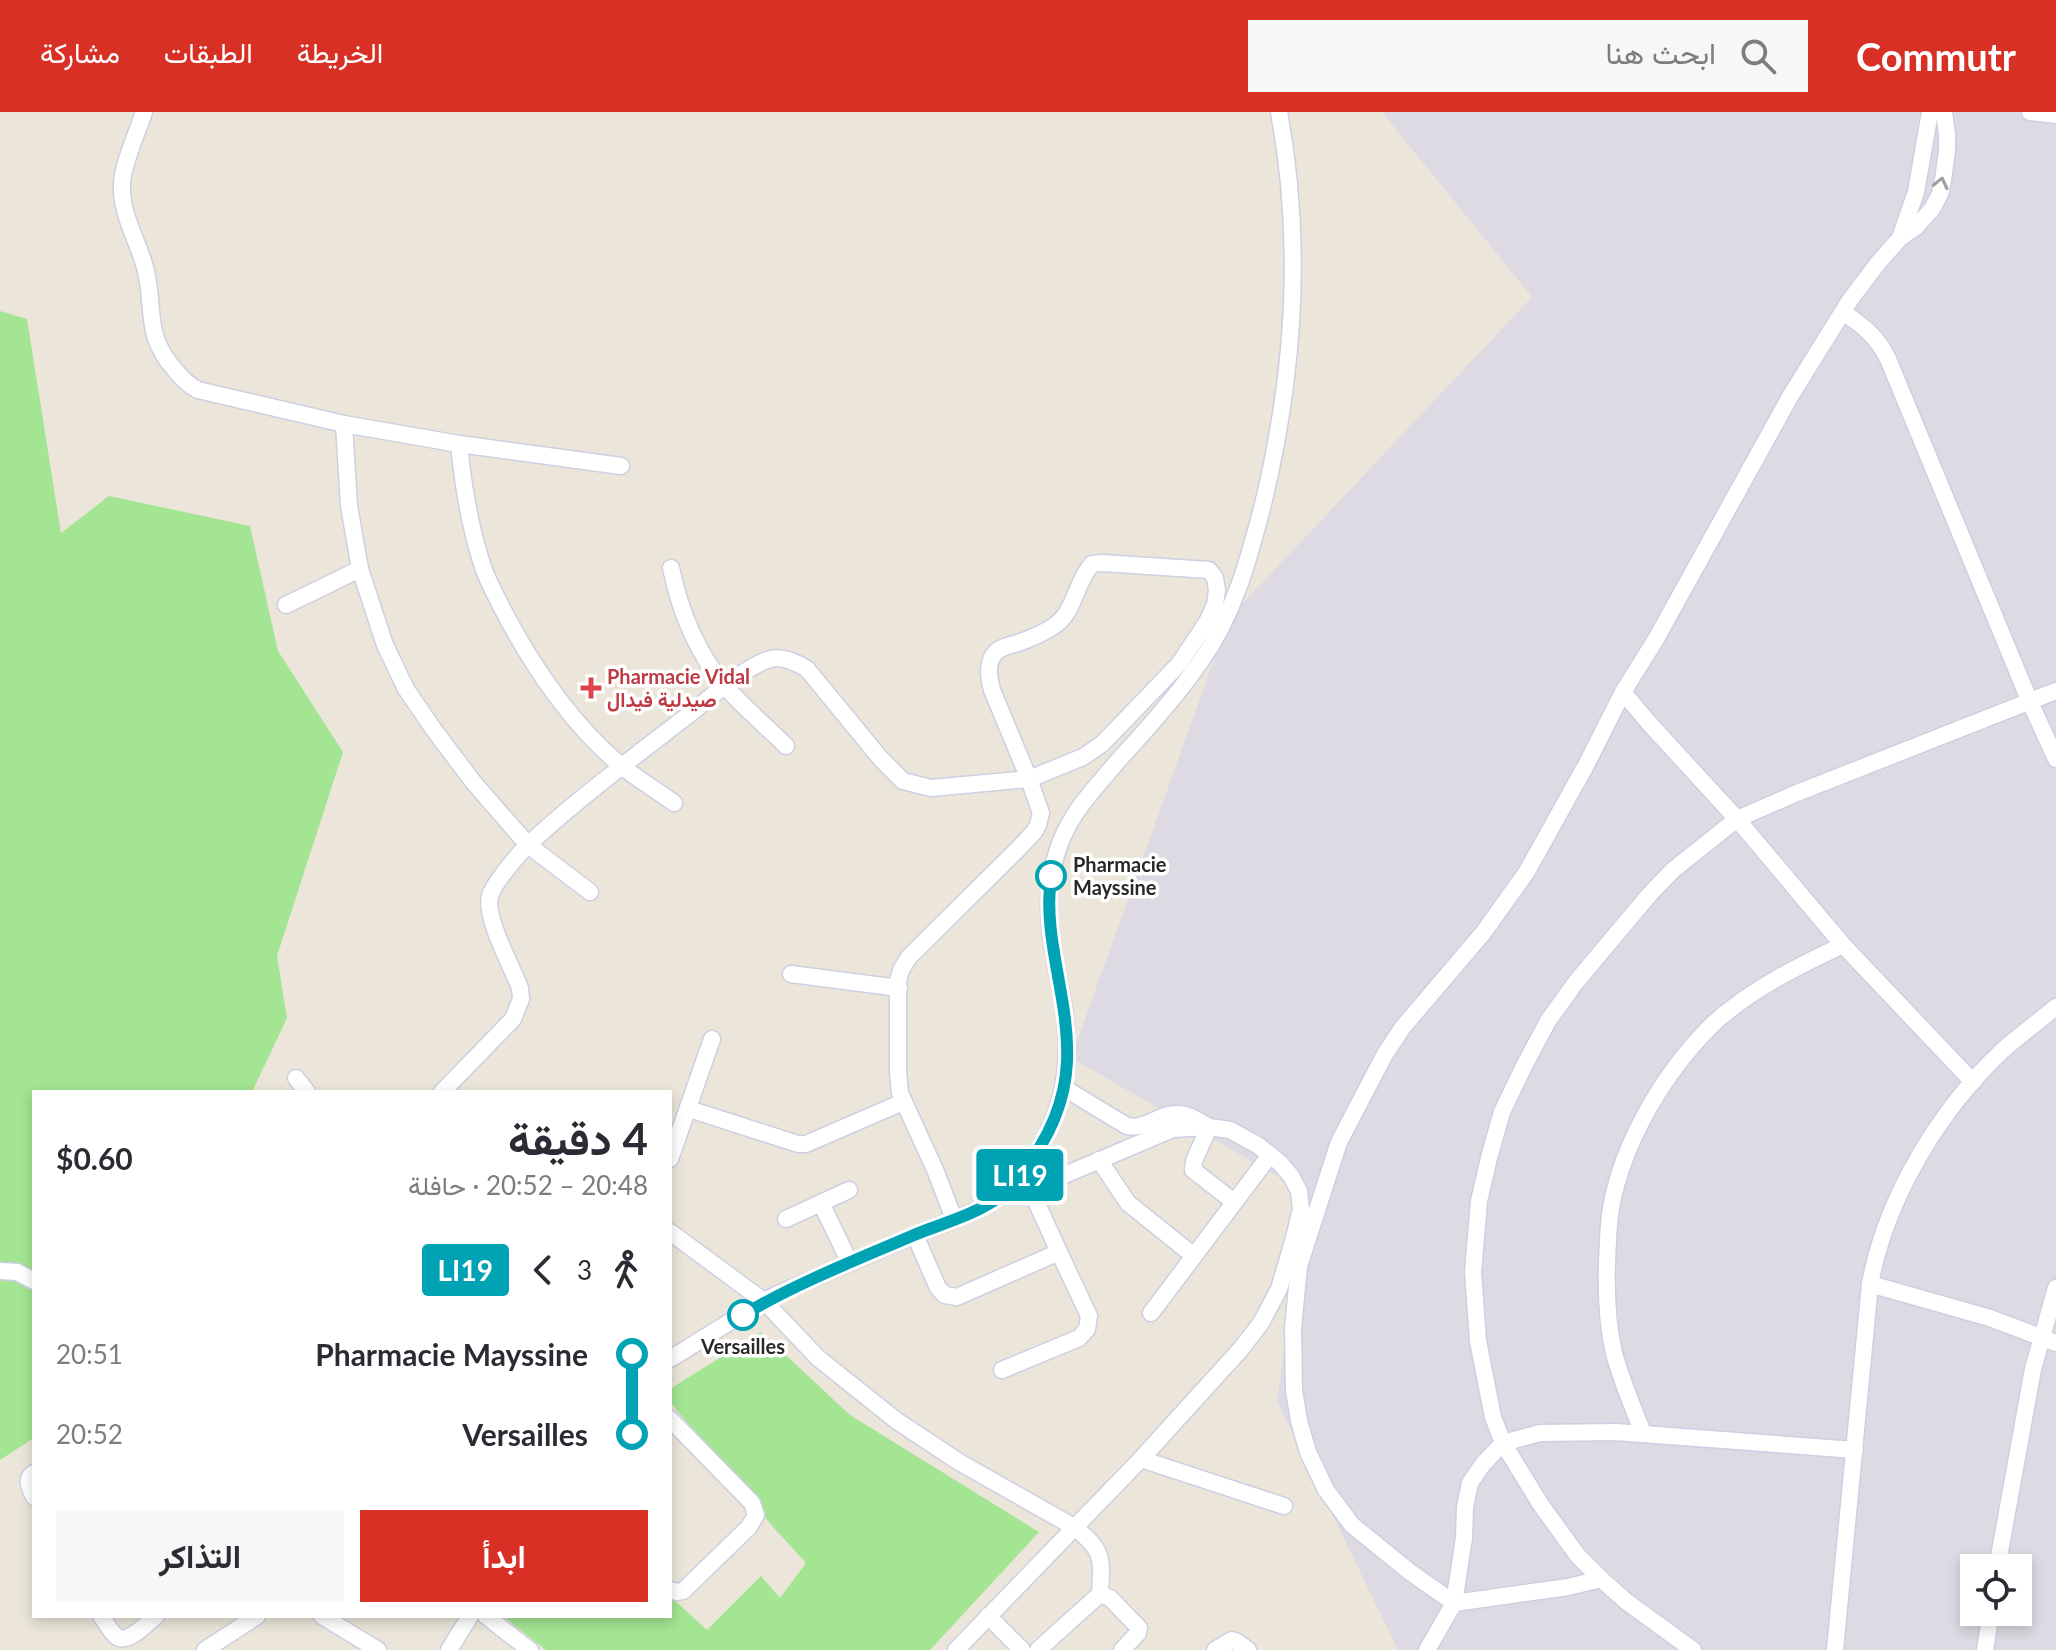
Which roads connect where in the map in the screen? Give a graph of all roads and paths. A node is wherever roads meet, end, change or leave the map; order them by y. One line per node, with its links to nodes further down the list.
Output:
1 (144, 112): 9 (street)
2 (1279, 112): 34 (street)
3 (1930, 112): 7 (street)
4 (1944, 112): 7 (street, one-way to 4)
5 (2030, 112): 6 (street)
6 (2056, 115)
7 (1900, 238): 8 (street)
8 (1843, 312): 17 (street); 18 (street)
9 (344, 424): 10 (street); 13 (street)
10 (459, 444): 11 (street); 21 (street)
11 (621, 466)
12 (671, 568): 15 (street)
13 (360, 569): 14 (street); 25 (street)
14 (286, 605)
15 (725, 686): 19 (street); 21 (street); 22 (street)
16 (2056, 691): 18 (street)
17 (1623, 692): 24 (street); 75 (street)
18 (2030, 702): 20 (street); 24 (street)
19 (786, 746)
20 (2056, 759)
21 (622, 766): 23 (street); 25 (street)
22 (1029, 779): 22 (street); 29 (street)
23 (674, 803)
24 (1737, 819): 27 (street); 66 (street)
25 (528, 845): 26 (street); 36 (street)
26 (590, 892)
27 (1843, 945): 33 (street); 65 (street)
28 (791, 974): 29 (street)
29 (899, 988): 37 (street)
30 (2056, 1007): 33 (street)
31 (712, 1039): 38 (street)
32 (296, 1078): 35 (street)
33 (1973, 1082): 57 (street)
34 (1064, 1088): 39 (street); 43 (street)
35 (305, 1090)
36 (444, 1090)
37 (903, 1102): 38 (street); 49 (street)
38 (689, 1109): 40 (street)
39 (1209, 1127): 41 (street); 42 (street); 46 (street)
40 (672, 1154)
41 (1270, 1155): 46 (street); 68 (street)
42 (1099, 1160): 44 (street); 53 (street)
43 (1010, 1187): 44 (street); 49 (street)
44 (1030, 1188): 52 (street)
45 (849, 1190): 47 (street)
46 (1234, 1202): 53 (street)
47 (821, 1203): 48 (street); 54 (street)
48 (786, 1219)
49 (954, 1219): 51 (street)
50 (672, 1233): 59 (street)
51 (915, 1235): 52 (street); 54 (street)
52 (1059, 1252): 63 (street)
53 (1194, 1256): 60 (street)
54 (850, 1263): 59 (street)
55 (0, 1271): 56 (street)
56 (32, 1280)
57 (1870, 1284): 61 (street); 67 (street)
58 (2056, 1288): 61 (street)
59 (765, 1302): 62 (street); 70 (street)
60 (1151, 1313)
61 (2049, 1341): 71 (street)
62 (672, 1358)
63 (1002, 1370)
64 (672, 1421): 73 (street)
65 (1643, 1433): 66 (street); 67 (street)
66 (1503, 1443): 72 (street); 75 (street)
67 (1855, 1450): 96 (street)
68 (1141, 1459): 69 (street); 70 (street)
69 (1284, 1506)
70 (1074, 1527): 74 (street); 76 (street)
71 (1999, 1554)
72 (1601, 1579): 75 (street); 95 (street)
73 (672, 1591)
74 (1100, 1594): 90 (street); 91 (street)
75 (1454, 1603): 94 (street)
76 (988, 1616): 88 (street); 89 (street)
77 (102, 1618): 78 (street)
78 (154, 1618)
79 (254, 1618): 84 (street)
80 (325, 1618): 85 (street)
81 (469, 1618): 86 (street)
82 (489, 1618): 87 (street)
83 (1989, 1626): 97 (street)
84 (205, 1650)
85 (378, 1650)
86 (449, 1650)
87 (530, 1650)
88 (956, 1650)
89 (1022, 1650)
90 (1038, 1650)
91 (1122, 1650)
92 (1215, 1650): 93 (street)
93 (1248, 1650)
94 (1427, 1650)
95 (1693, 1650)
96 (1835, 1650)
97 (1985, 1650)

